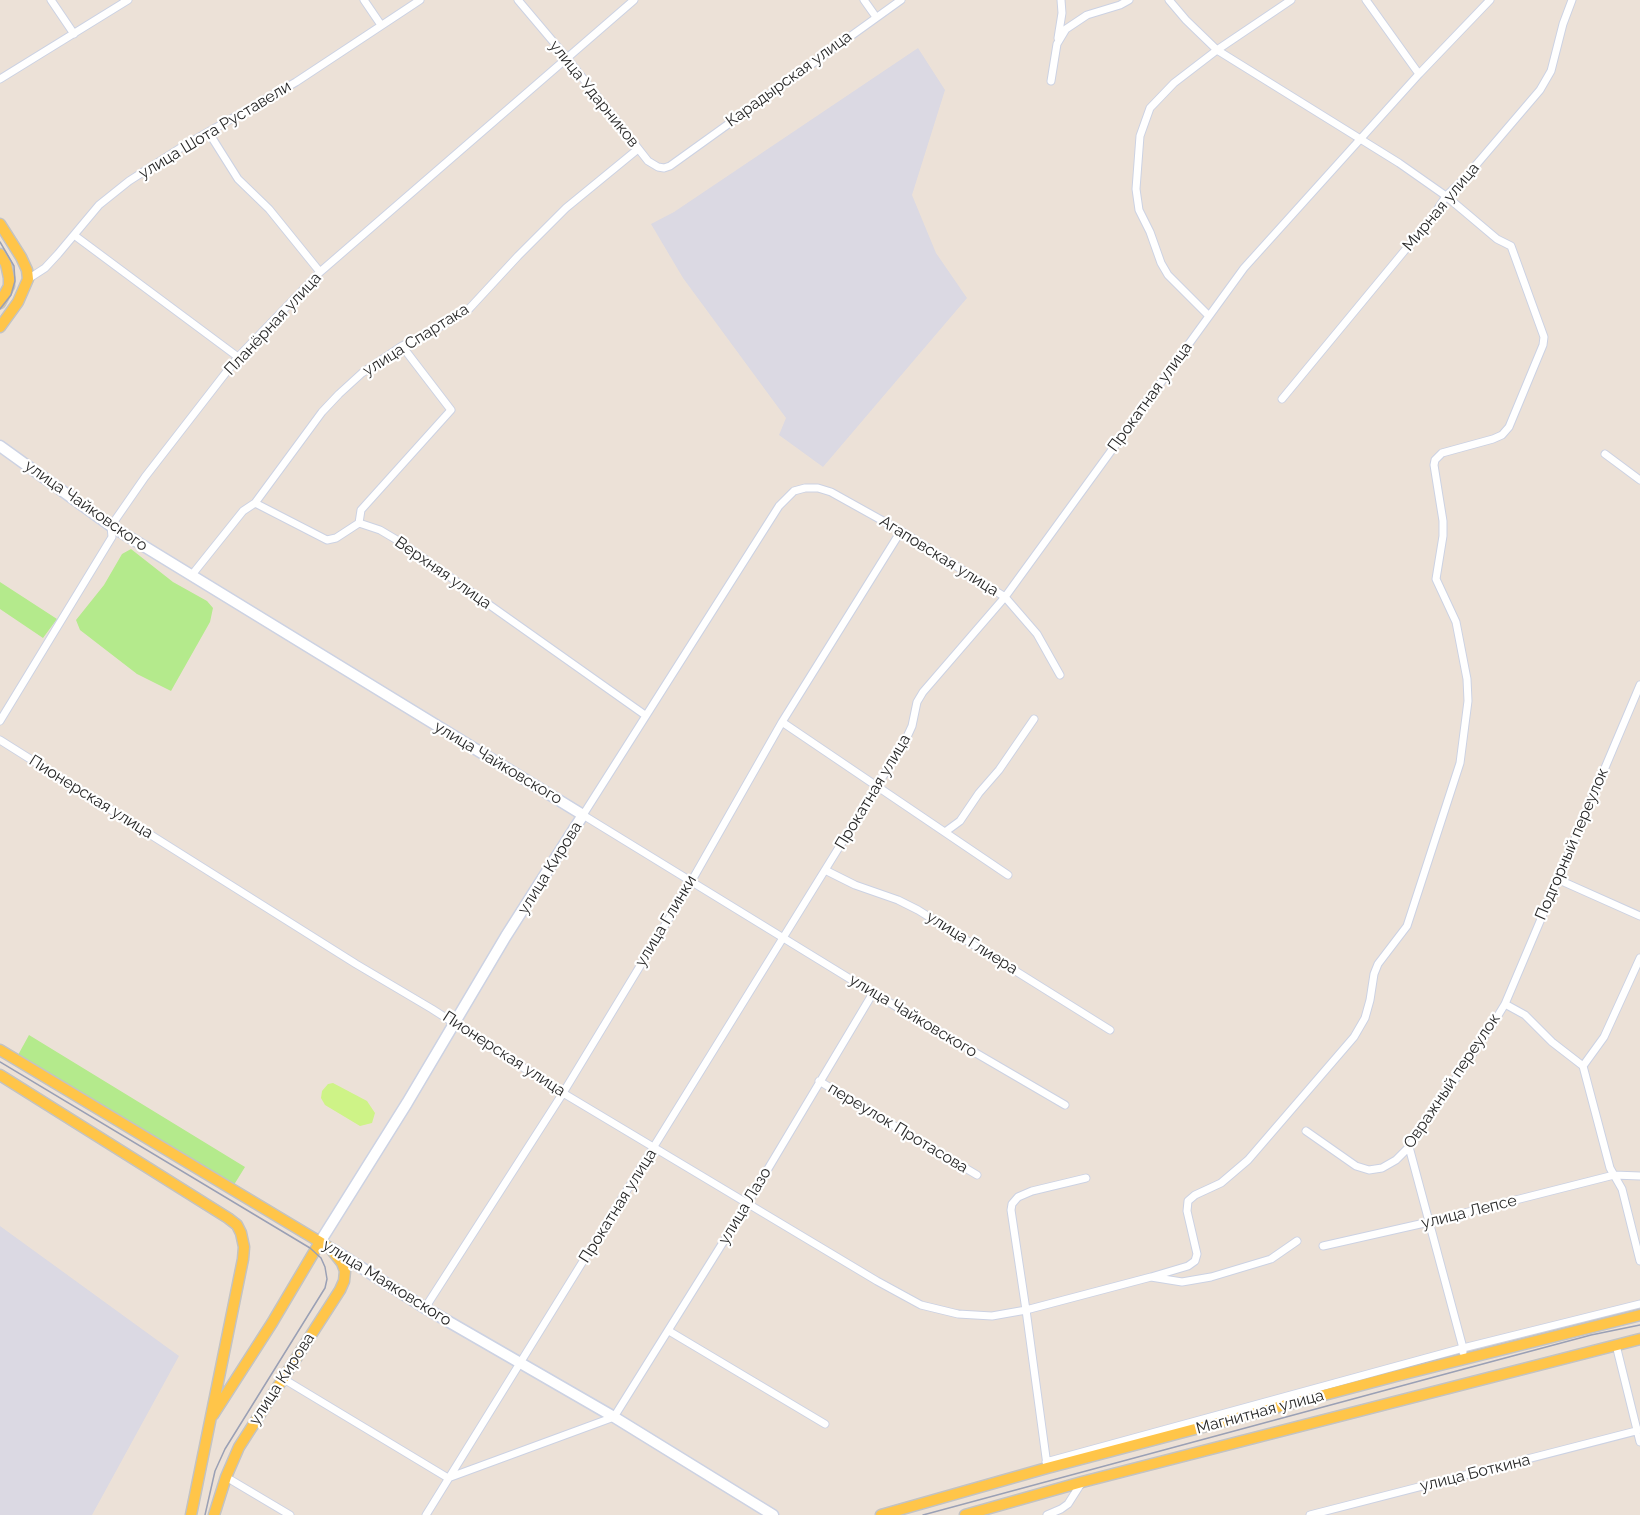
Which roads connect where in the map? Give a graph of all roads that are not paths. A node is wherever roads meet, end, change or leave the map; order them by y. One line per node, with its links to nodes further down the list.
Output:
1 (51, 0): 18 (street)
2 (128, 0): 18 (street)
3 (364, 0): 17 (street)
4 (420, 0): 17 (street, улица Шота Руставели)
5 (518, 0): 21 (street, улица Ударников)
6 (634, 0): 21 (street, Планёрная улица)
7 (864, 0): 16 (street)
8 (901, 0): 16 (street, Карадырская улица)
9 (1061, 0): 19 (street)
10 (1129, 0): 19 (street)
11 (1169, 0): 20 (street)
12 (1291, 0): 20 (street)
13 (1366, 0): 22 (street)
14 (1490, 0): 22 (street, Прокатная улица)
15 (1572, 0): 29 (street, Мирная улица)
16 (876, 17): 28 (street, Карадырская улица)
17 (381, 25): 25 (street, улица Шота Руставели)
18 (74, 34): 23 (street)
19 (1057, 44): 24 (street)
20 (1217, 50): 26 (street); 36 (street)
21 (567, 58): 27 (street, улица Ударников); 33 (street, Планёрная улица)
22 (1419, 74): 26 (street, Прокатная улица)
23 (0, 79)
24 (1051, 81)
25 (209, 133): 31 (street, улица Шота Руставели); 33 (street)
26 (1360, 138): 29 (street); 36 (street, Прокатная улица)
27 (638, 149): 28 (street, улица Ударников); 38 (street, улица Спартака)
28 (678, 160)
29 (1446, 196): 40 (street, Мирная улица); 94 (street)
30 (0, 224): 34 (main road)
31 (74, 235): 34 (street, улица Шота Руставели); 39 (street)
32 (0, 254): 35 (main road)
33 (320, 272): 39 (street, Планёрная улица)
34 (28, 279): 37 (main road)
35 (0, 303)
36 (1209, 316): 50 (street, Прокатная улица)
37 (0, 327)
38 (402, 346): 45 (street, улица Спартака); 46 (street)
39 (238, 357): 47 (street, Планёрная улица)
40 (1282, 399)
41 (0, 446): 47 (main road, улица Чайковского)
42 (1605, 454): 43 (street)
43 (1640, 480)
44 (785, 497): 48 (street, Агаповская улица); 55 (street, улица Кирова)
45 (255, 503): 46 (street); 49 (street, улица Спартака)
46 (359, 524): 55 (street, Верхняя улица)
47 (111, 526): 49 (main road, улица Чайковского); 57 (street, Планёрная улица)
48 (902, 531): 50 (street, Агаповская улица); 58 (street, улица Глинки)
49 (191, 576): 61 (main road, улица Чайковского)
50 (1005, 597): 51 (street, Агаповская улица); 60 (street, Прокатная улица)
51 (1060, 675)
52 (1640, 685): 53 (street, Подгорный переулок)
53 (1630, 704): 54 (street); 65 (street, Подгорный переулок)
54 (1640, 708)
55 (645, 715): 61 (street, улица Кирова)
56 (1034, 719): 62 (street)
57 (0, 721)
58 (782, 722): 60 (street); 66 (street, улица Глинки)
59 (0, 740): 72 (street, Пионерская улица)
60 (878, 786): 62 (street); 63 (street, Прокатная улица)
61 (583, 815): 66 (street, улица Чайковского); 72 (main road, улица Кирова)
62 (945, 832): 64 (street)
63 (825, 870): 68 (street, Прокатная улица); 73 (street, улица Глиера)
64 (1008, 875)
65 (1557, 879): 67 (street); 71 (street, Подгорный переулок)
66 (691, 882): 68 (street, улица Чайковского); 78 (street, улица Глинки)
67 (1640, 916)
68 (783, 938): 70 (street, улица Чайковского); 81 (street, Прокатная улица)
69 (1640, 958): 75 (street)
70 (873, 993): 77 (street, улица Лазо); 79 (street, улица Чайковского)
71 (1505, 1004): 75 (street); 82 (street, Овражный переулок)
72 (454, 1023): 78 (street, Пионерская улица); 90 (main road, улица Кирова)
73 (1110, 1030)
74 (0, 1050): 90 (main road, улица Маяковского)
75 (1583, 1066): 84 (street)
76 (0, 1076): 107 (main road)
77 (819, 1081): 83 (street, переулок Протасова); 87 (street, улица Лазо)
78 (563, 1093): 81 (street, Пионерская улица); 96 (street, улица Глинки)
79 (1065, 1105)
80 (1306, 1131): 82 (street, Овражный переулок)
81 (655, 1147): 87 (street, Пионерская улица); 104 (street, Прокатная улица)
82 (1409, 1147): 88 (street)
83 (977, 1175)
84 (1614, 1175): 85 (street, улица Лепсе); 88 (street, улица Лепсе); 93 (street)
85 (1640, 1176)
86 (1086, 1178): 97 (street)
87 (747, 1204): 97 (street, Пионерская улица); 99 (street, улица Лазо)
88 (1429, 1222): 91 (street, улица Лепсе); 102 (street)
89 (1297, 1241): 94 (street)
90 (320, 1242): 92 (main road, улица Маяковского); 107 (main road)
91 (1323, 1246)
92 (330, 1248): 96 (main road, улица Маяковского); 105 (main road, улица Кирова)
93 (1640, 1261)
94 (1151, 1277): 97 (street)
95 (1640, 1304): 102 (street)
96 (425, 1308): 104 (main road, улица Маяковского)
97 (1026, 1310): 111 (street)
98 (1640, 1315): 103 (main road, Магнитная улица)
99 (669, 1331): 106 (street, улица Лазо); 108 (street)
100 (1640, 1339): 101 (main road, Магнитная улица)
101 (1616, 1345): 109 (street); 114 (main road, Магнитная улица)
102 (1463, 1348): 103 (street); 111 (street)
103 (1461, 1360): 111 (main road, Магнитная улица)
104 (521, 1363): 106 (main road, улица Маяковского); 113 (street, Прокатная улица)
105 (282, 1378): 112 (main road, улица Кирова); 113 (street)
106 (614, 1417): 113 (street); 119 (main road, улица Маяковского)
107 (209, 1422): 115 (main road)
108 (825, 1424)
109 (1638, 1431): 110 (street); 123 (street, улица Боткина)
110 (1640, 1442)
111 (1046, 1465): 120 (main road, Магнитная улица)
112 (226, 1476): 116 (main road, улица Кирова); 117 (street)
113 (448, 1478): 118 (street, Прокатная улица)
114 (1082, 1482): 121 (main road, Магнитная улица); 122 (street)
115 (191, 1515)
116 (214, 1515)
117 (290, 1515)
118 (426, 1515)
119 (773, 1515)
120 (881, 1515)
121 (965, 1515)
122 (1047, 1515)
123 (1310, 1515)

